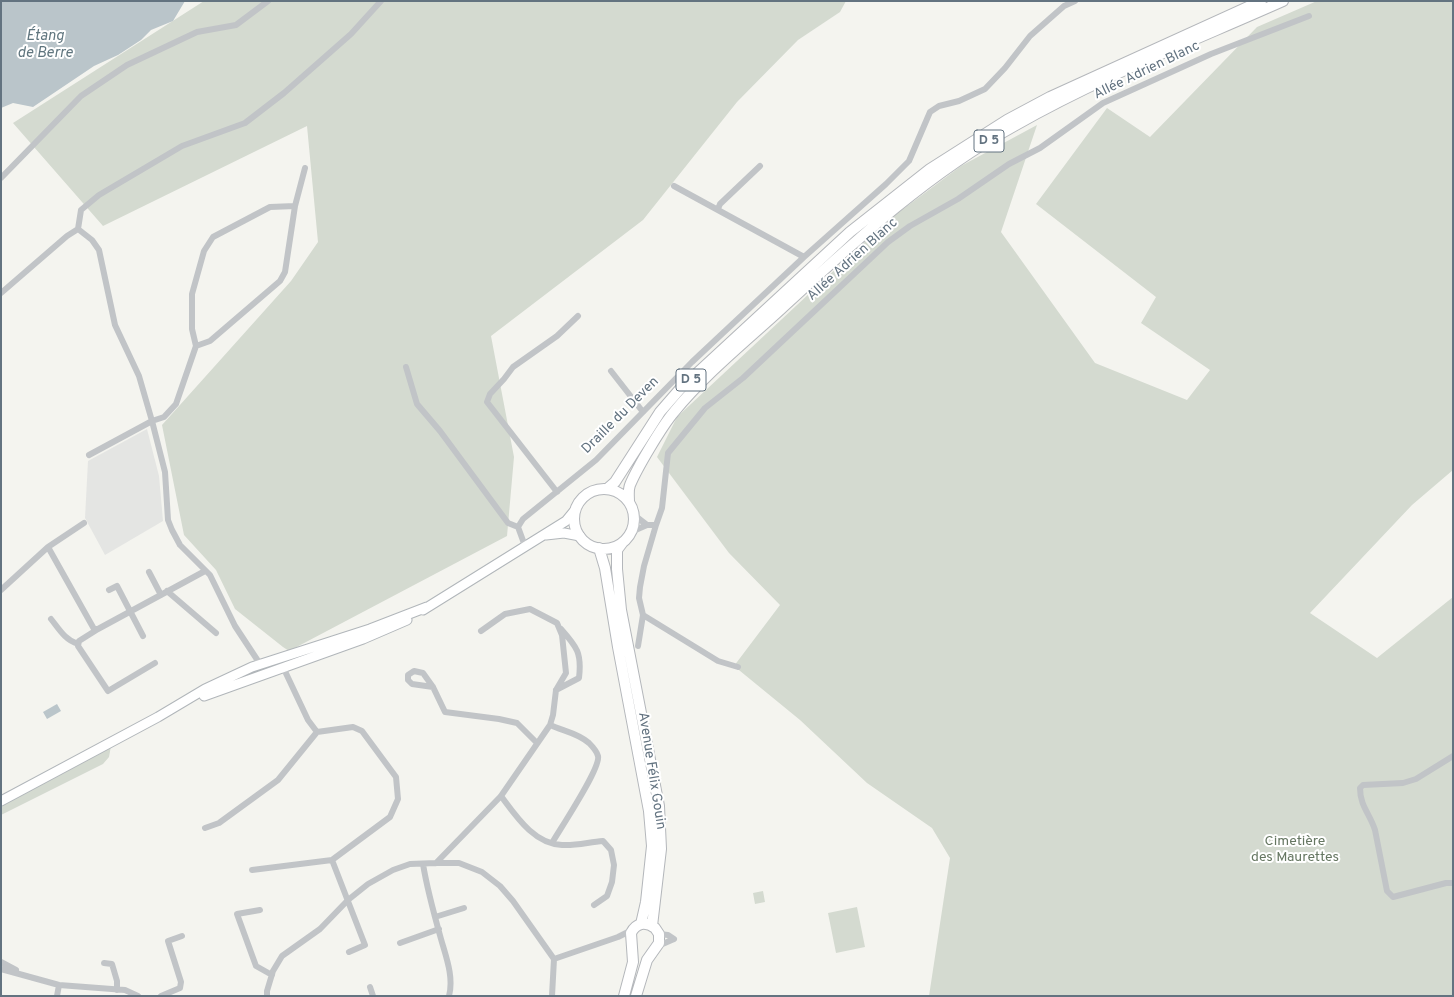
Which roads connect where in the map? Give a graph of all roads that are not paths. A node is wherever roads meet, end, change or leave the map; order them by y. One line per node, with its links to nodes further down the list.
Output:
1 (268, 1): 9 (street)
2 (381, 1): 13 (street)
3 (1075, 1): 14 (street, Draille du Deven)
4 (1261, 1): 23 (main road, D 5)
5 (1283, 1): 25 (main road, D 5)
6 (1309, 16): 30 (street, Allée Adrien Blanc)
7 (760, 166): 12 (street)
8 (305, 168): 11 (street)
9 (1, 178)
10 (674, 186): 12 (street)
11 (295, 206): 17 (street); 17 (street)
12 (718, 209): 14 (street)
13 (78, 229): 15 (street); 21 (street)
14 (804, 257): 20 (street, Draille du Deven)
15 (1, 293)
16 (578, 316): 24 (street)
17 (196, 346): 21 (street)
18 (406, 367): 31 (street)
19 (612, 371): 20 (street)
20 (644, 412): 24 (street, Draille du Deven)
21 (152, 421): 22 (street); 39 (street)
22 (89, 455)
23 (607, 489): 25 (main road); 26 (main road)
24 (557, 492): 31 (street, Draille du Deven)
25 (629, 502): 27 (main road)
26 (575, 510): 33 (main road); 34 (main road)
27 (634, 515): 29 (street); 32 (main road)
28 (84, 522): 37 (street)
29 (647, 525): 30 (street); 32 (street)
30 (656, 526): 46 (street, Allée Adrien Blanc)
31 (518, 527): 36 (street)
32 (631, 532): 35 (main road)
33 (543, 535): 34 (main road); 36 (main road)
34 (580, 536): 38 (main road)
35 (623, 542): 38 (main road); 84 (main road, Avenue Félix Gouin)
36 (525, 546): 44 (main road)
37 (48, 547): 41 (street); 49 (street)
38 (599, 548): 82 (main road, Avenue Félix Gouin)
39 (205, 571): 43 (street); 57 (street)
40 (149, 572): 43 (street)
41 (1, 590)
42 (109, 590): 45 (street)
43 (164, 593): 45 (street); 51 (street)
44 (427, 607): 55 (main road); 58 (main road)
45 (131, 612): 49 (street); 52 (street)
46 (643, 615): 54 (street); 59 (street)
47 (51, 619): 53 (street)
48 (559, 626): 50 (street); 62 (street); 62 (street)
49 (98, 629): 53 (street)
50 (481, 631)
51 (216, 633)
52 (143, 636)
53 (78, 644): 56 (street)
54 (638, 646)
55 (280, 658): 57 (main road); 58 (main road)
56 (155, 663)
57 (256, 665): 60 (main road); 63 (main road)
58 (284, 667): 60 (main road); 65 (street)
59 (738, 667)
60 (254, 677): 63 (main road)
61 (433, 687): 66 (street)
62 (556, 690): 64 (street)
63 (174, 708): 69 (main road)
64 (550, 725): 66 (street); 71 (street)
65 (317, 732): 70 (street); 72 (street)
66 (537, 743): 68 (street)
67 (1453, 756): 76 (street)
68 (501, 796): 71 (street); 73 (street)
69 (1, 801)
70 (205, 828)
71 (552, 843): 78 (street)
72 (332, 860): 75 (street); 77 (street)
73 (436, 863): 74 (street); 91 (street)
74 (423, 864): 77 (street); 81 (street)
75 (252, 870)
76 (1453, 883)
77 (348, 900): 90 (street); 95 (street)
78 (594, 906)
79 (464, 908): 81 (street)
80 (260, 910): 95 (street)
81 (435, 917): 83 (street)
82 (636, 927): 84 (main road); 86 (street); 88 (main road, Avenue Félix Gouin)
83 (438, 929): 87 (street); 105 (street)
84 (656, 930): 89 (main road, Avenue Félix Gouin); 89 (street)
85 (182, 936): 102 (street)
86 (618, 937): 88 (street); 91 (street)
87 (400, 943)
88 (632, 945): 89 (main road); 107 (main road, Avenue Félix Gouin)
89 (655, 948): 108 (main road, Avenue Félix Gouin)
90 (349, 952)
91 (554, 959): 106 (street)
92 (1, 962): 96 (street)
93 (104, 963): 99 (street)
94 (1, 969): 96 (street)
95 (272, 975): 103 (street)
96 (43, 982): 97 (street)
97 (59, 985): 99 (street); 100 (street)
98 (370, 987): 104 (street)
99 (117, 990): 101 (street)
100 (57, 996)
101 (138, 996)
102 (161, 996)
103 (267, 996)
104 (373, 996)
105 (449, 996)
106 (552, 996)
107 (624, 996)
108 (636, 996)

